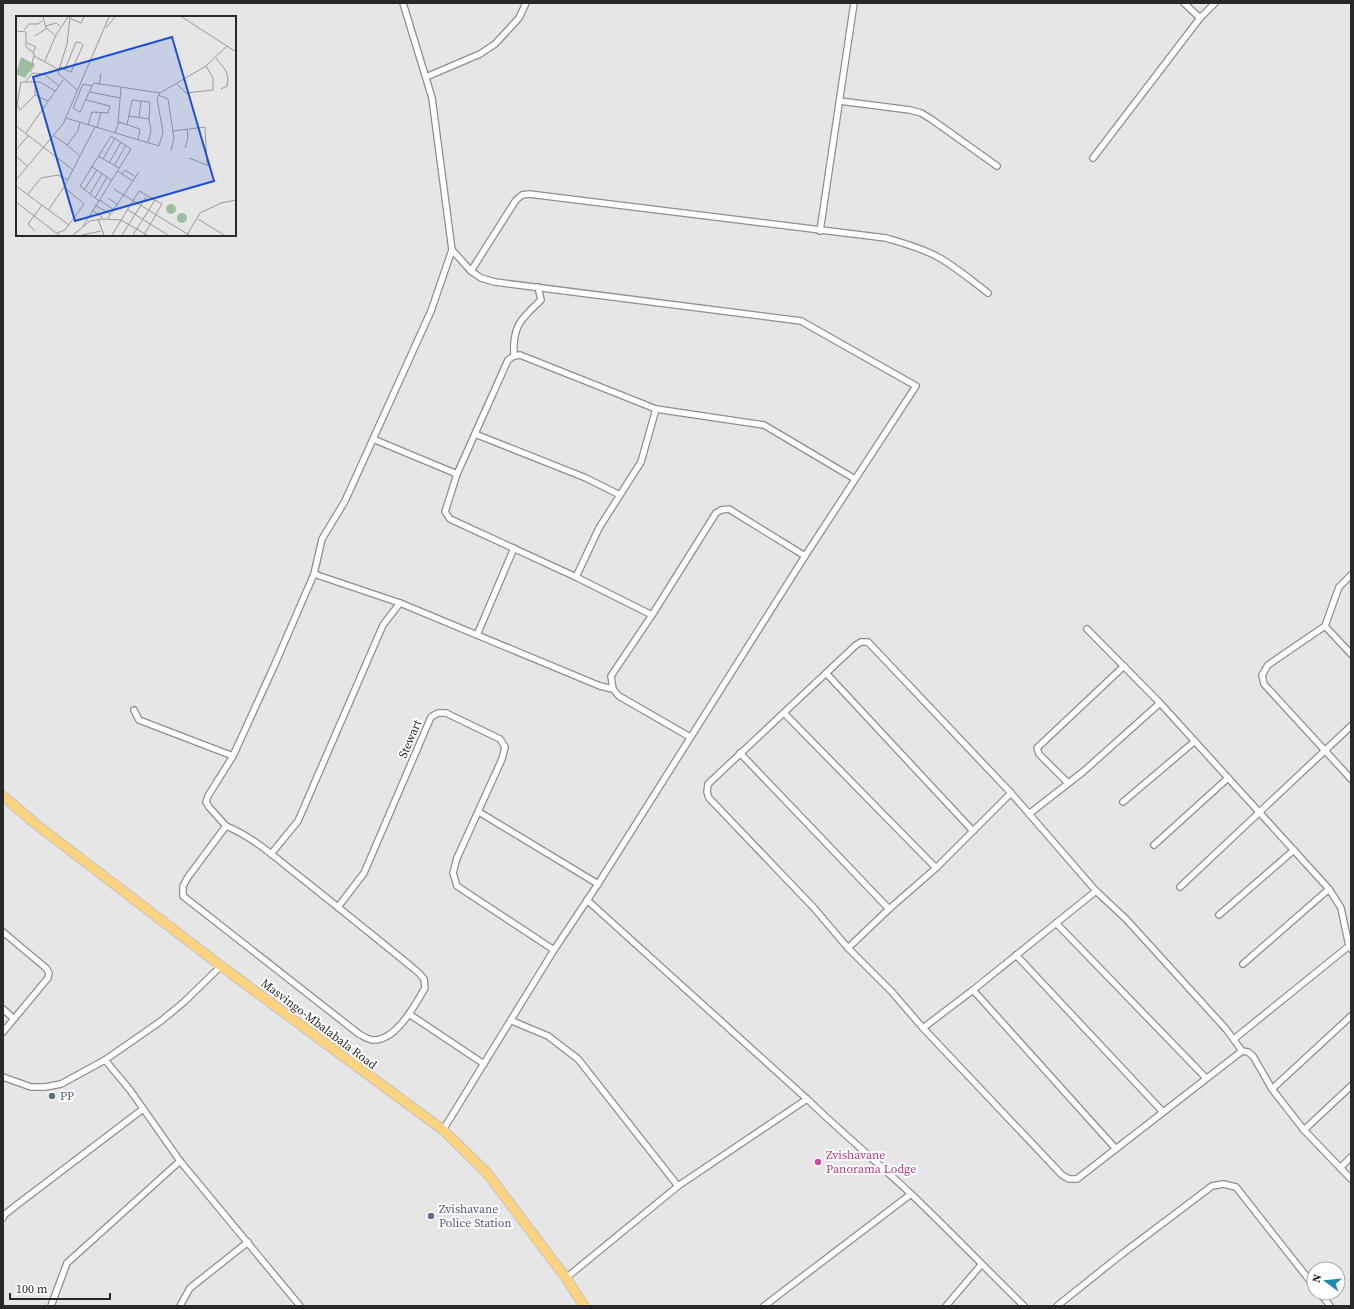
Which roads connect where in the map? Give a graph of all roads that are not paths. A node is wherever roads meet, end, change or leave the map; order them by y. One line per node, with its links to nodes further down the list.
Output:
1 (403, 3): 7 (street)
2 (526, 3): 7 (street)
3 (854, 3): 8 (street)
4 (1184, 3): 6 (street)
5 (1215, 3): 6 (street)
6 (1200, 18): 9 (street)
7 (426, 77): 12 (street)
8 (840, 101): 10 (street); 11 (street)
9 (1093, 158)
10 (997, 166)
11 (820, 231): 13 (street); 15 (street)
12 (452, 250): 13 (street); 19 (street)
13 (471, 271): 14 (street)
14 (538, 287): 16 (street); 21 (street)
15 (988, 293)
16 (514, 356): 17 (street); 18 (street)
17 (656, 409): 21 (street); 22 (street)
18 (475, 434): 20 (street); 22 (street)
19 (373, 439): 20 (street); 25 (street)
20 (457, 474): 23 (street)
21 (855, 478): 24 (street)
22 (620, 495): 27 (street)
23 (514, 548): 27 (street); 32 (street)
24 (805, 556): 29 (street); 41 (street)
25 (314, 574): 28 (street); 45 (street)
26 (1351, 575): 30 (street)
27 (576, 577): 29 (street)
28 (400, 603): 32 (street); 59 (street)
29 (652, 615): 36 (street)
30 (1325, 626): 33 (street); 43 (street)
31 (1087, 629): 34 (street)
32 (477, 635): 36 (street)
33 (1351, 654)
34 (1124, 666): 37 (street); 48 (street)
35 (826, 673): 39 (street); 49 (street); 56 (street)
36 (613, 688): 41 (street)
37 (1160, 703): 42 (street); 48 (street)
38 (134, 710): 45 (street)
39 (784, 713): 44 (street); 60 (street)
40 (1351, 726): 43 (street)
41 (690, 736): 61 (street)
42 (1195, 741): 46 (street); 51 (street)
43 (1325, 750): 47 (street); 53 (street)
44 (740, 753): 67 (street); 71 (street)
45 (233, 756): 55 (street)
46 (1228, 778): 53 (street); 57 (street)
47 (1351, 779)
48 (1068, 783): 54 (street)
49 (1011, 793): 54 (street); 56 (street)
50 (3, 796): 76 (highway, Masvingo-Mbalabala Road)
51 (1123, 802)
52 (479, 812): 61 (street); 66 (street, Stewart); 73 (street, Stewart)
53 (1260, 812): 58 (street); 62 (street)
54 (1029, 814): 64 (street)
55 (226, 826): 59 (street); 79 (street)
56 (973, 831): 60 (street)
57 (1154, 846)
58 (1294, 850): 63 (street); 68 (street)
59 (271, 854): 66 (street)
60 (936, 868): 67 (street)
61 (598, 884): 65 (street)
62 (1180, 887)
63 (1329, 889): 72 (street); 75 (street)
64 (1096, 891): 69 (street); 85 (street)
65 (587, 900): 73 (street); 93 (street)
66 (338, 907): 79 (street)
67 (888, 909): 71 (street)
68 (1219, 915)
69 (1056, 923): 74 (street); 90 (street)
70 (3, 932): 81 (street)
71 (848, 948): 83 (street)
72 (1350, 948): 85 (street)
73 (554, 950): 82 (street)
74 (1016, 955): 77 (street); 95 (street)
75 (1243, 964)
76 (221, 966): 87 (street); 96 (highway, Masvingo-Mbalabala Road)
77 (974, 990): 83 (street); 98 (street)
78 (3, 1009): 81 (street)
79 (410, 1014): 88 (street)
80 (1351, 1016): 92 (street)
81 (14, 1018): 84 (street)
82 (512, 1021): 88 (street); 103 (street)
83 (923, 1028): 98 (street)
84 (3, 1032)
85 (1234, 1039): 86 (street)
86 (1242, 1051): 90 (street); 92 (street)
87 (105, 1060): 89 (street); 94 (street)
88 (484, 1064): 96 (street)
89 (3, 1077)
90 (1206, 1078): 95 (street)
91 (1351, 1086): 97 (street)
92 (1272, 1090): 97 (street)
93 (807, 1099): 103 (street); 104 (street)
94 (143, 1109): 100 (street); 105 (street)
95 (1162, 1112): 98 (street)
96 (443, 1130): 109 (highway, Masvingo-Mbalabala Road)
97 (1304, 1130): 101 (street)
98 (1116, 1149)
99 (1351, 1157): 101 (street)
100 (180, 1161): 106 (street); 110 (street)
101 (1340, 1168): 102 (street)
102 (1351, 1179)
103 (678, 1186): 109 (street)
104 (911, 1194): 107 (street); 114 (street)
105 (3, 1218)
106 (248, 1242): 111 (street); 112 (street)
107 (981, 1265): 115 (street); 116 (street)
108 (1306, 1276): 117 (street)
109 (566, 1278): 113 (highway, Masvingo-Mbalabala Road)
110 (53, 1305)
111 (180, 1306)
112 (300, 1306)
113 (584, 1306)
114 (764, 1306)
115 (946, 1306)
116 (1024, 1306)
117 (1057, 1306)

